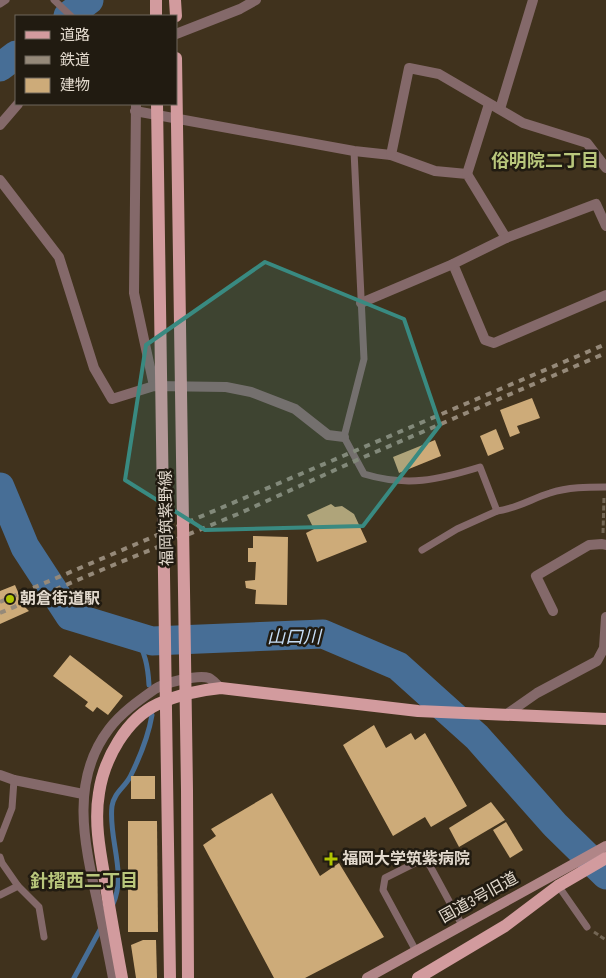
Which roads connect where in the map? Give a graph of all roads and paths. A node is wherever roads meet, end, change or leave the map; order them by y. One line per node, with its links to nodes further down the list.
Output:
1 (6, 0): 7 (lane)
2 (54, 0): 8 (lane)
3 (156, 0): 9 (main road)
4 (175, 0): 10 (main road)
5 (256, 0): 11 (street)
6 (533, 0): 17 (street)
7 (0, 4)
8 (70, 15)
9 (156, 15)
10 (176, 15)
11 (178, 33)
12 (489, 104): 17 (street); 20 (street); 22 (street)
13 (17, 105): 18 (street)
14 (158, 105): 56 (main road, 福岡筑紫野線, bridge)
15 (177, 105): 57 (main road, 福岡筑紫野線, bridge)
16 (135, 108): 19 (street); 29 (street)
17 (500, 109): 21 (street)
18 (0, 125)
19 (354, 151): 20 (street); 28 (lane)
20 (391, 155): 22 (street)
21 (606, 168)
22 (467, 174): 25 (street)
23 (0, 180): 29 (street)
24 (606, 226): 25 (street)
25 (506, 238): 26 (street)
26 (453, 264): 27 (street); 28 (street)
27 (606, 295)
28 (361, 303): 30 (lane)
29 (154, 386): 30 (street)
30 (344, 437): 32 (lane)
31 (605, 487): 32 (lane); 33 (path)
32 (497, 511): 34 (lane)
33 (604, 545): 35 (street)
34 (422, 550)
35 (553, 611)
36 (606, 616): 38 (street)
37 (221, 688): 38 (main road); 42 (street); 55 (main road)
38 (502, 714): 39 (main road)
39 (606, 719)
40 (0, 775): 41 (street)
41 (14, 780): 42 (street); 43 (lane)
42 (83, 794): 54 (street)
43 (0, 839)
44 (606, 846): 47 (street, 国道3号旧道)
45 (0, 857): 48 (lane)
46 (606, 858): 47 (main road)
47 (558, 879): 50 (street, 国道3号旧道); 51 (lane); 59 (main road)
48 (18, 886): 49 (lane); 52 (lane)
49 (0, 895)
50 (462, 925): 53 (street, 国道3号旧道); 53 (lane)
51 (587, 927)
52 (44, 937)
53 (416, 951): 58 (street, 国道3号旧道)
54 (113, 978)
55 (122, 978)
56 (170, 978)
57 (188, 978)
58 (367, 978)
59 (418, 978)

